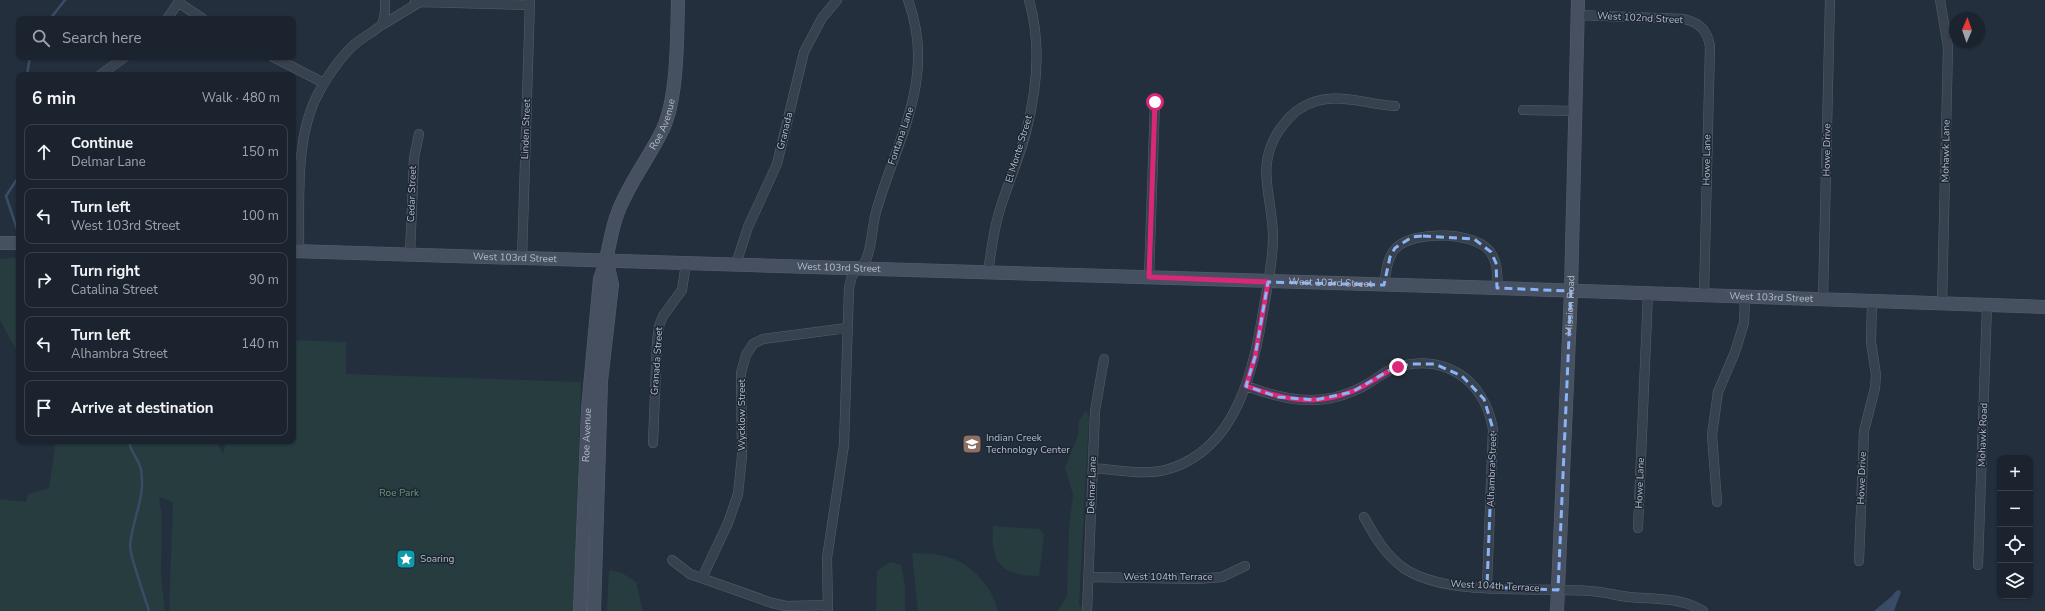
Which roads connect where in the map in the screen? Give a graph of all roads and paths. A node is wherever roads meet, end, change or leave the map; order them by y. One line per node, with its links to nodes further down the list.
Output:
1 (384, 0): 15 (street)
2 (678, 0): 31 (main road, Roe Avenue)
3 (837, 0): 33 (street, Granada)
4 (908, 0): 34 (street, Fontana Lane)
5 (1029, 0): 35 (street, El Monte Street)
6 (1578, 0): 12 (main road, Mission Road)
7 (1830, 0): 44 (street, Howe Drive)
8 (1940, 0): 46 (street, Mohawk Lane)
9 (179, 1): 13 (street); 14 (street)
10 (418, 1): 11 (street); 15 (street)
11 (530, 2): 30 (street, Linden Street)
12 (1577, 15): 16 (street, West 102nd Street); 24 (main road, Mission Road)
13 (169, 16)
14 (199, 16)
15 (382, 25): 20 (street)
16 (1702, 27): 42 (street, Howe Lane)
17 (121, 60): 19 (street)
18 (279, 60): 20 (street)
19 (104, 72)
20 (324, 83): 28 (street)
21 (1155, 102): 36 (street)
22 (1395, 106): 37 (street)
23 (1523, 110): 24 (street)
24 (1575, 111): 40 (main road, Mission Road)
25 (418, 134): 29 (street, Cedar Street)
26 (0, 243): 27 (main road)
27 (16, 243)
28 (296, 251): 29 (main road, West 103rd Street)
29 (410, 254): 30 (main road, West 103rd Street)
30 (522, 259): 31 (main road, West 103rd Street)
31 (607, 262): 32 (main road, West 103rd Street); 61 (main road, Roe Avenue); 62 (main road, Roe Avenue)
32 (686, 263): 33 (main road, West 103rd Street); 52 (street, Granada Street)
33 (736, 264): 34 (main road, West 103rd Street)
34 (859, 268): 35 (main road, West 103rd Street); 49 (street)
35 (988, 272): 36 (main road, West 103rd Street)
36 (1149, 277): 37 (main road, West 103rd Street)
37 (1268, 282): 38 (main road, West 103rd Street); 51 (street)
38 (1384, 285): 39 (main road, West 103rd Street); 39 (street, West 103rd Street)
39 (1498, 288): 40 (main road, West 103rd Street)
40 (1571, 291): 41 (main road, West 103rd Street); 66 (main road, Mission Road)
41 (1648, 293): 42 (main road, West 103rd Street); 56 (street, Howe Lane)
42 (1704, 295): 43 (main road, West 103rd Street)
43 (1745, 297): 44 (main road, West 103rd Street); 54 (street)
44 (1823, 299): 45 (main road, West 103rd Street)
45 (1872, 301): 46 (main road, West 103rd Street); 58 (street, Howe Drive)
46 (1942, 304): 47 (main road, West 103rd Street)
47 (1987, 305): 48 (main road, West 103rd Street); 59 (street, Mohawk Road)
48 (2045, 307)
49 (847, 328): 64 (street, Wycklow Street); 67 (street)
50 (1104, 359): 53 (street, Delmar Lane)
51 (1246, 386): 53 (street); 65 (street, Alhambra Street)
52 (653, 443)
53 (1094, 468): 63 (street, Delmar Lane)
54 (1717, 502)
55 (1364, 517): 65 (street, West 104th Terrace)
56 (1638, 528)
57 (672, 560): 64 (street)
58 (1859, 561)
59 (1978, 565)
60 (1245, 566): 63 (street, West 104th Terrace)
61 (582, 572): 62 (main road); 68 (main road, Roe Avenue)
62 (595, 576): 69 (main road, Roe Avenue)
63 (1089, 577): 70 (street, Delmar Lane)
64 (702, 578): 67 (street)
65 (1487, 587): 66 (street, West 104th Terrace)
66 (1558, 590): 71 (main road, Mission Road); 72 (street)
67 (828, 608)
68 (580, 611)
69 (594, 611)
70 (1088, 611)
71 (1558, 611)
72 (1703, 611)

